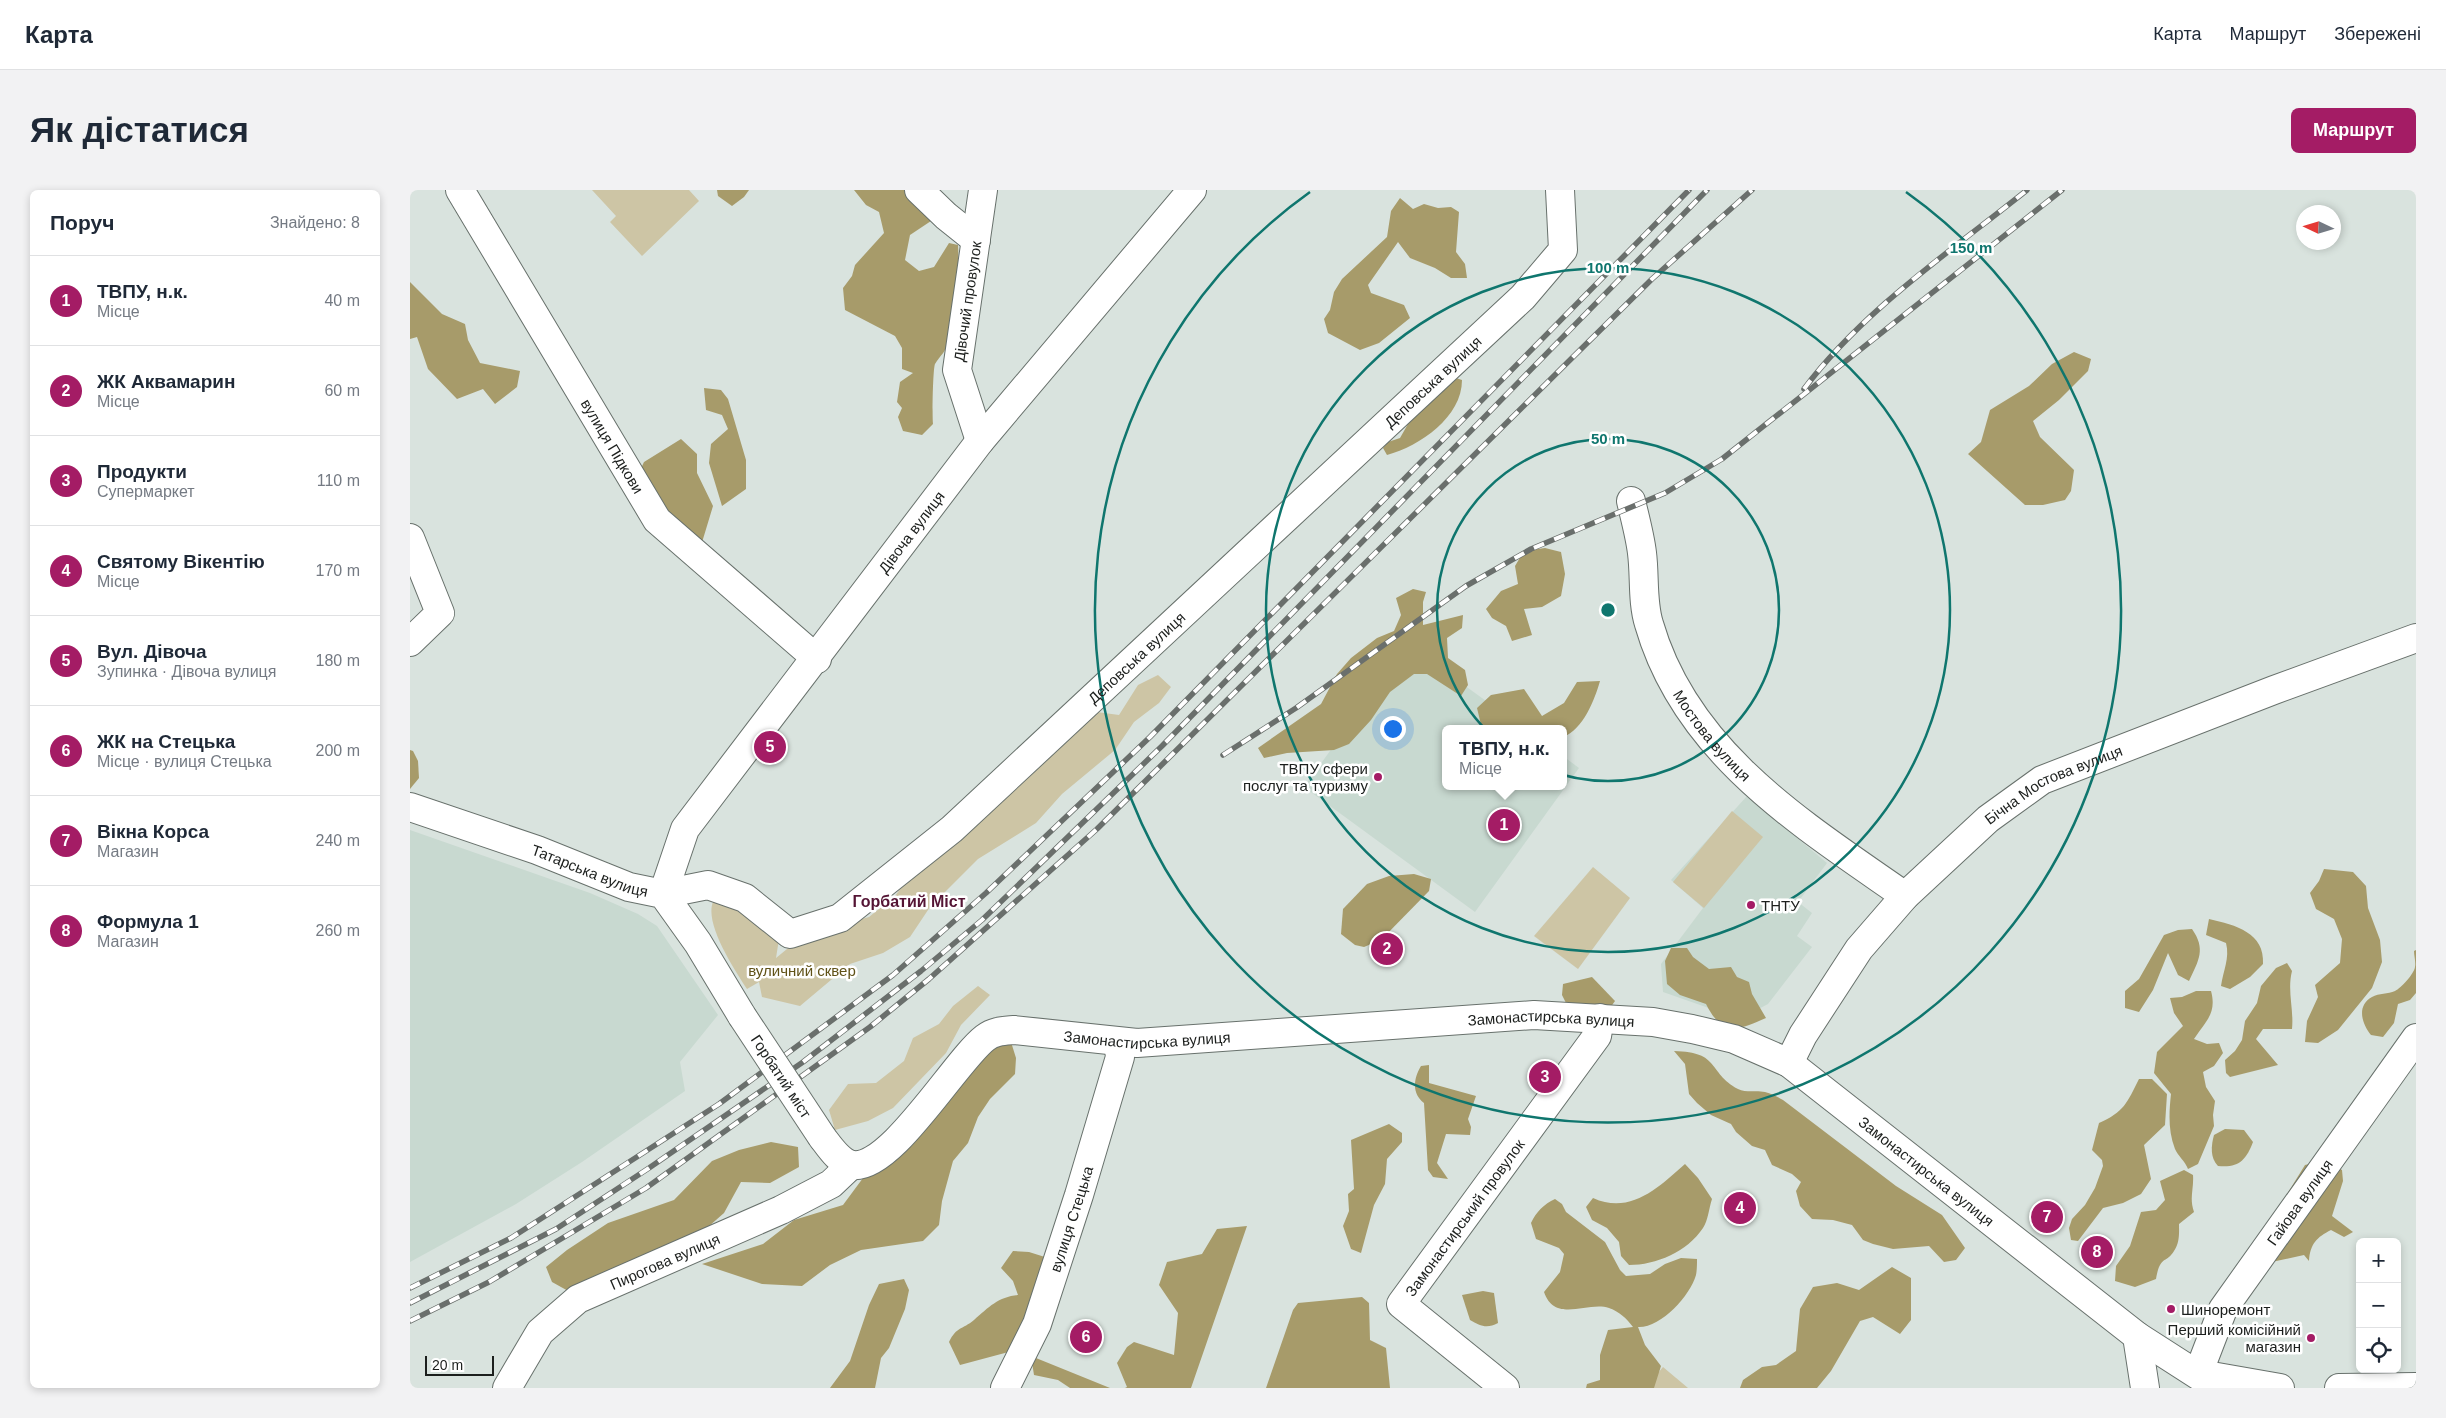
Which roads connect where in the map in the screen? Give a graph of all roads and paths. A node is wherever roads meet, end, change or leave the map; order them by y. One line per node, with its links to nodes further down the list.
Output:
1 (460, 190): 12 (street, вулиця Підкови)
2 (919, 190): 6 (street)
3 (983, 190): 6 (street, Дівочий провулок)
4 (1192, 190): 7 (street, Дівоча вулиця)
5 (1560, 190): 14 (street, Деповська вулиця)
6 (976, 240): 7 (street, Дівочий провулок)
7 (980, 441): 12 (street, Дівоча вулиця)
8 (1631, 501): 15 (street, Мостова вулиця)
9 (410, 538): 11 (street)
10 (2416, 638): 15 (street, Бічна Мостова вулиця)
11 (410, 642)
12 (817, 659): 14 (street, Дівоча вулиця)
13 (410, 807): 14 (street, Татарська вулиця)
14 (663, 894): 16 (street, Татарська вулиця)
15 (1905, 896): 20 (street, Бічна Мостова вулиця)
16 (742, 1016): 21 (street, Горбатий міст, bridge)
17 (1600, 1018): 19 (street, Замонастирська вулиця); 20 (street, Замонастирська вулиця); 27 (street, Замонастирський провулок)
18 (2416, 1038): 23 (street, Гайова вулиця)
19 (1118, 1042): 21 (street, Замонастирська вулиця); 26 (street, вулиця Стецька)
20 (1790, 1064): 22 (street, Замонастирська вулиця)
21 (851, 1165): 25 (street, Пирогова вулиця)
22 (2137, 1336): 23 (street, Замонастирська вулиця); 28 (street)
23 (2201, 1383): 29 (street)
24 (2416, 1387): 30 (street)
25 (507, 1388)
26 (1006, 1388)
27 (1505, 1388)
28 (2146, 1388)
29 (2280, 1388)
30 (2339, 1388)

